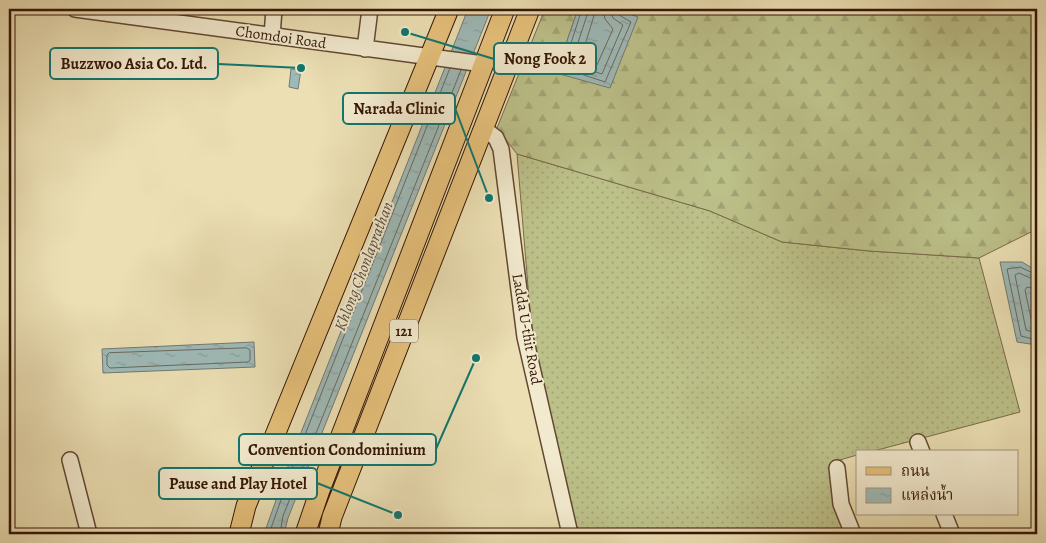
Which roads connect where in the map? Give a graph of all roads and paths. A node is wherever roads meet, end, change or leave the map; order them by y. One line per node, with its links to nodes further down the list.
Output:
1 (75, 9): 7 (street, Chomdoi Road)
2 (274, 9): 7 (street)
3 (370, 9): 8 (street)
4 (449, 9): 9 (main road)
5 (505, 9): 10 (main road, 121)
6 (530, 9): 12 (main road, 121)
7 (272, 36): 8 (street, Chomdoi Road)
8 (366, 49): 9 (street, Chomdoi Road)
9 (428, 57): 10 (street, Chomdoi Road); 17 (main road)
10 (483, 64): 11 (main road, 121)
11 (462, 120): 12 (main road); 18 (main road, 121)
12 (483, 128): 19 (main road, 121); 20 (street, Ladda U-thit Road)
13 (70, 460): 16 (street)
14 (837, 468): 21 (street)
15 (945, 516): 22 (street)
16 (89, 534)
17 (239, 534)
18 (305, 534)
19 (328, 534)
20 (570, 534)
21 (853, 534)
22 (952, 534)

